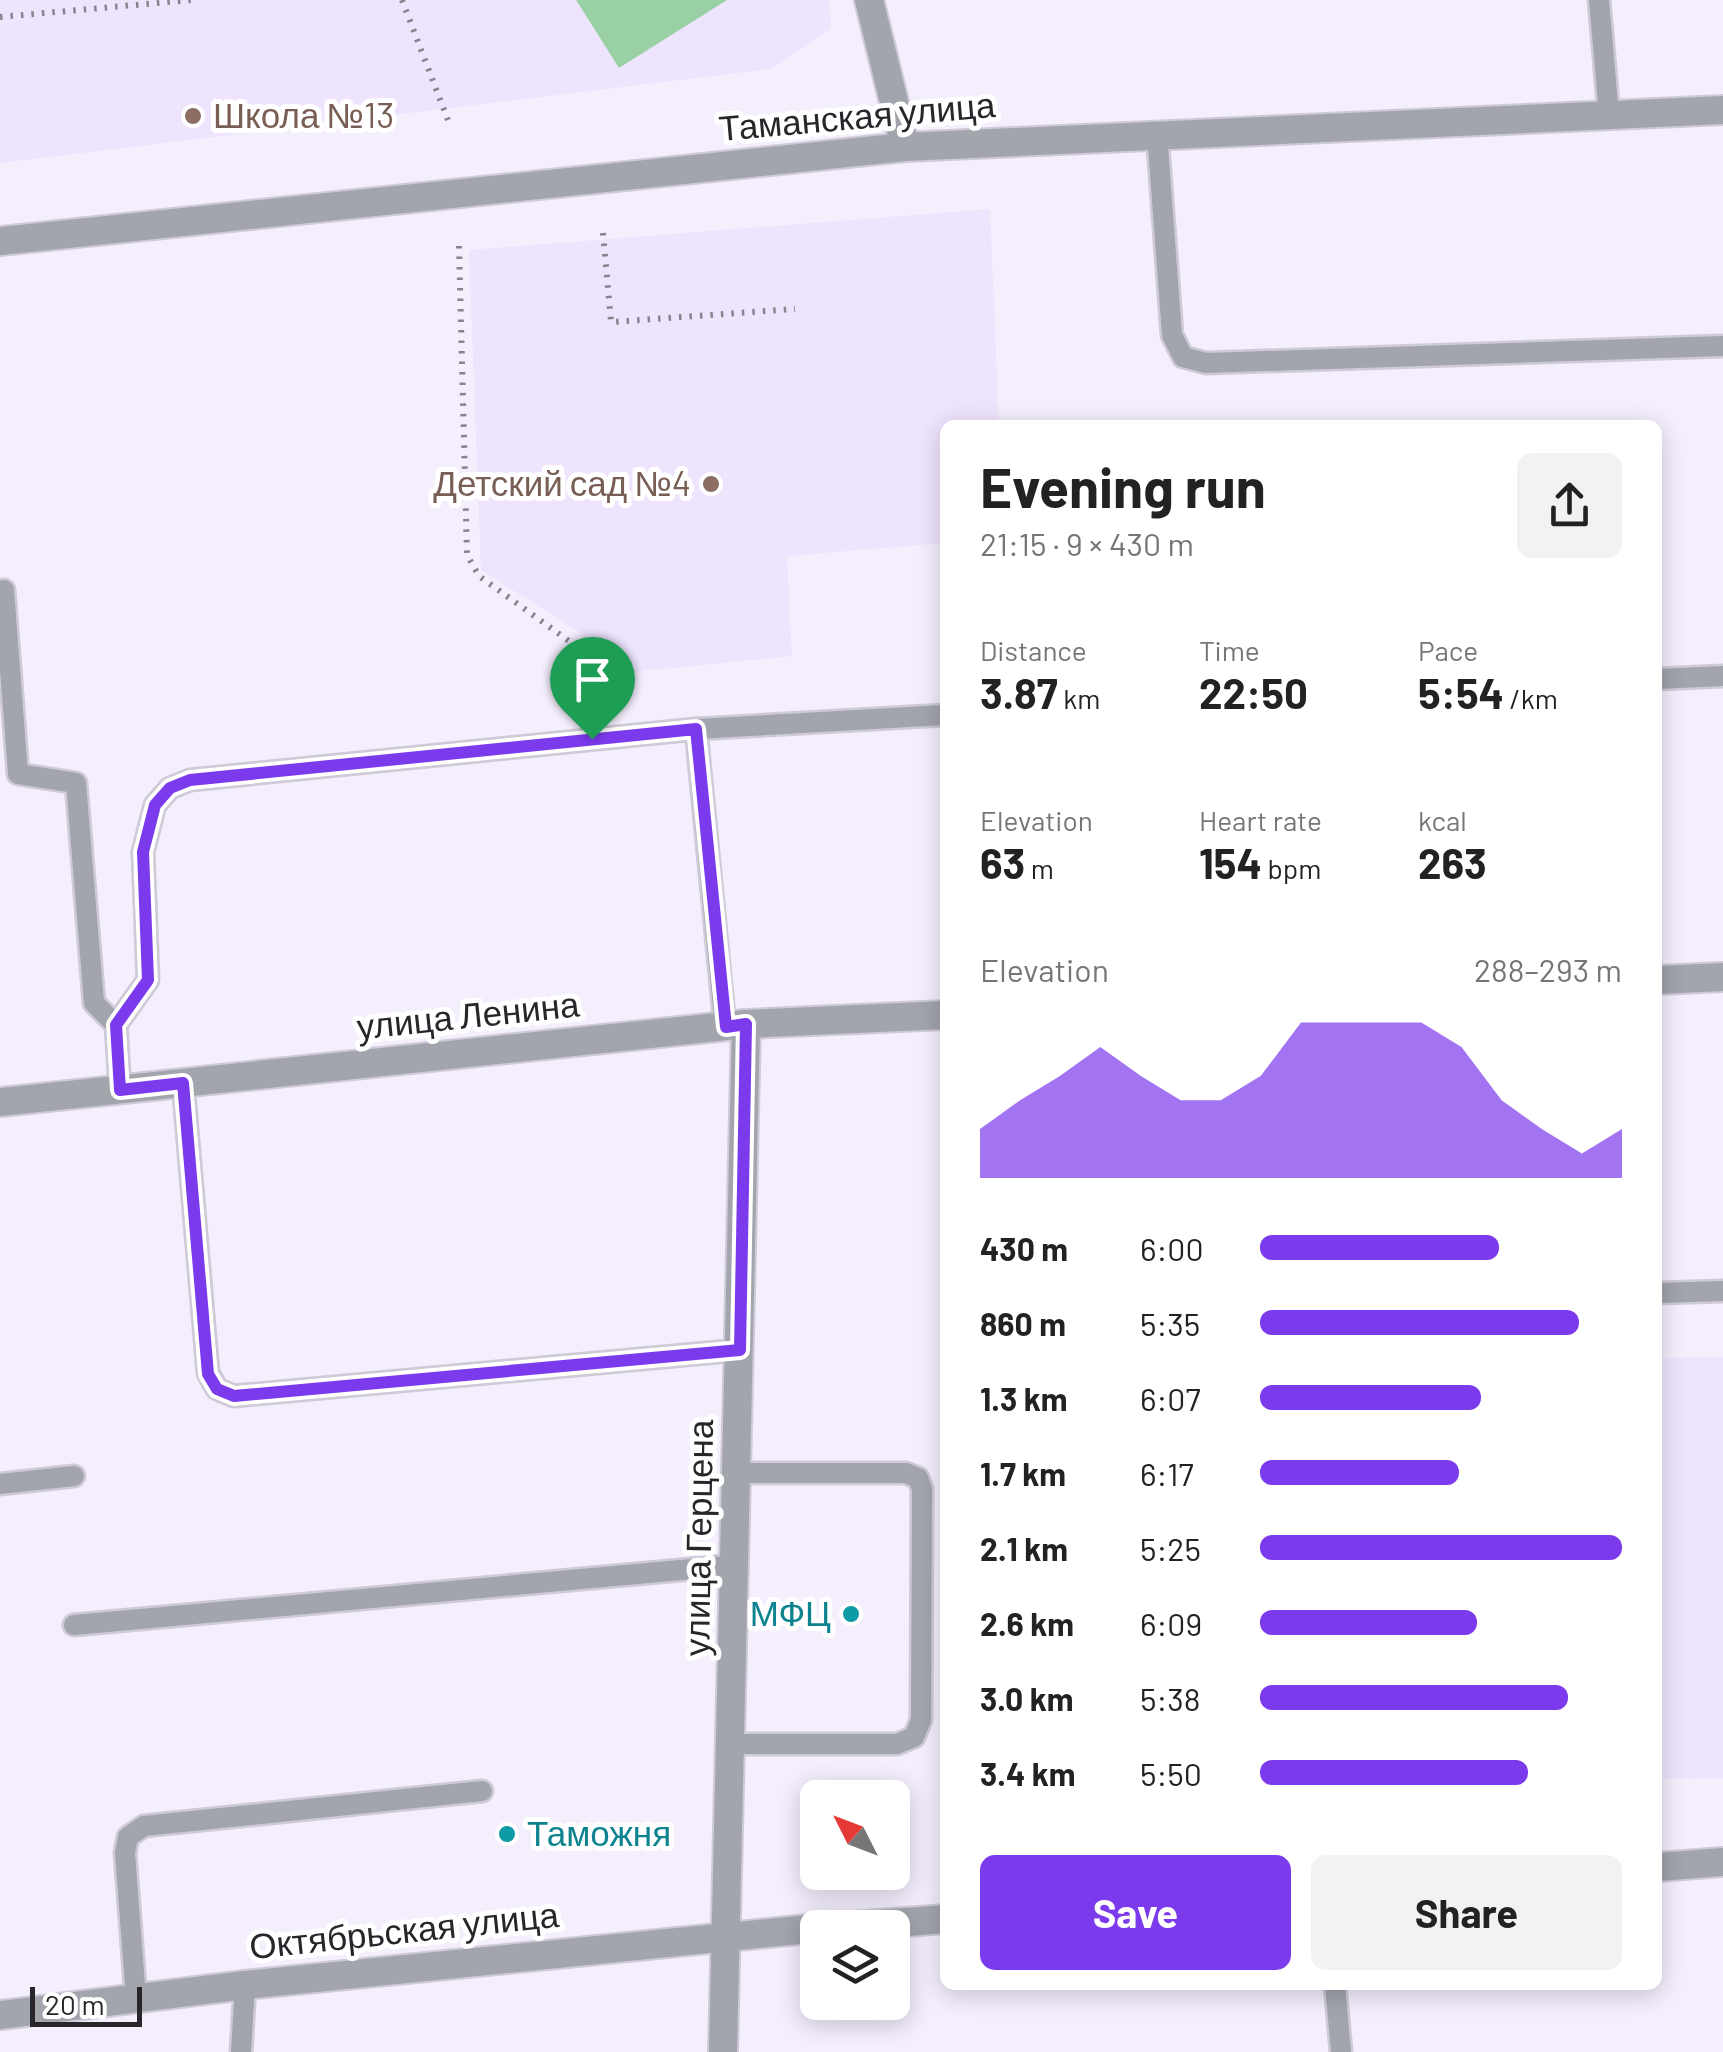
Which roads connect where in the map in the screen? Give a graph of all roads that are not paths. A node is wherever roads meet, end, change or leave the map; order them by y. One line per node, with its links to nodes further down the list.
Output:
1 (869, 0): 6 (street)
2 (1599, 0): 4 (lane)
3 (1723, 110): 4 (street, Таманская улица)
4 (1608, 115): 5 (street, Таманская улица)
5 (1157, 133): 6 (street, Таманская улица); 8 (lane)
6 (905, 147): 7 (street, Таманская улица)
7 (0, 241)
8 (1723, 346)
9 (4, 590): 17 (lane)
10 (1723, 676): 11 (lane)
11 (1662, 679)
12 (940, 715): 13 (lane)
13 (696, 729): 17 (lane); 18 (lane)
14 (1723, 977): 15 (street)
15 (1662, 980)
16 (940, 1014): 18 (street, улица Ленина)
17 (116, 1025): 20 (lane)
18 (736, 1026): 19 (street, улица Ленина); 24 (street, улица Герцена)
19 (183, 1083): 20 (street, улица Ленина); 24 (lane)
20 (120, 1090): 21 (street, улица Ленина)
21 (0, 1102)
22 (1723, 1292): 23 (lane)
23 (1662, 1293)
24 (740, 1350): 25 (street, улица Герцена)
25 (737, 1473): 28 (street, улица Герцена); 30 (lane)
26 (74, 1476): 27 (lane)
27 (0, 1484)
28 (736, 1565): 29 (lane); 30 (street, улица Герцена)
29 (74, 1625)
30 (732, 1744): 37 (street, улица Герцена)
31 (482, 1791): 40 (lane)
32 (1723, 1862): 33 (street)
33 (1662, 1867)
34 (940, 1919): 35 (street)
35 (910, 1922)
36 (800, 1929): 37 (street, Октябрьская улица)
37 (728, 1935): 38 (street, Октябрьская улица); 43 (street, улица Герцена)
38 (245, 1985): 40 (street, Октябрьская улица); 42 (lane)
39 (1335, 1990): 44 (lane)
40 (136, 1999): 41 (street, Октябрьская улица)
41 (0, 2016)
42 (241, 2052)
43 (723, 2052)
44 (1341, 2052)

